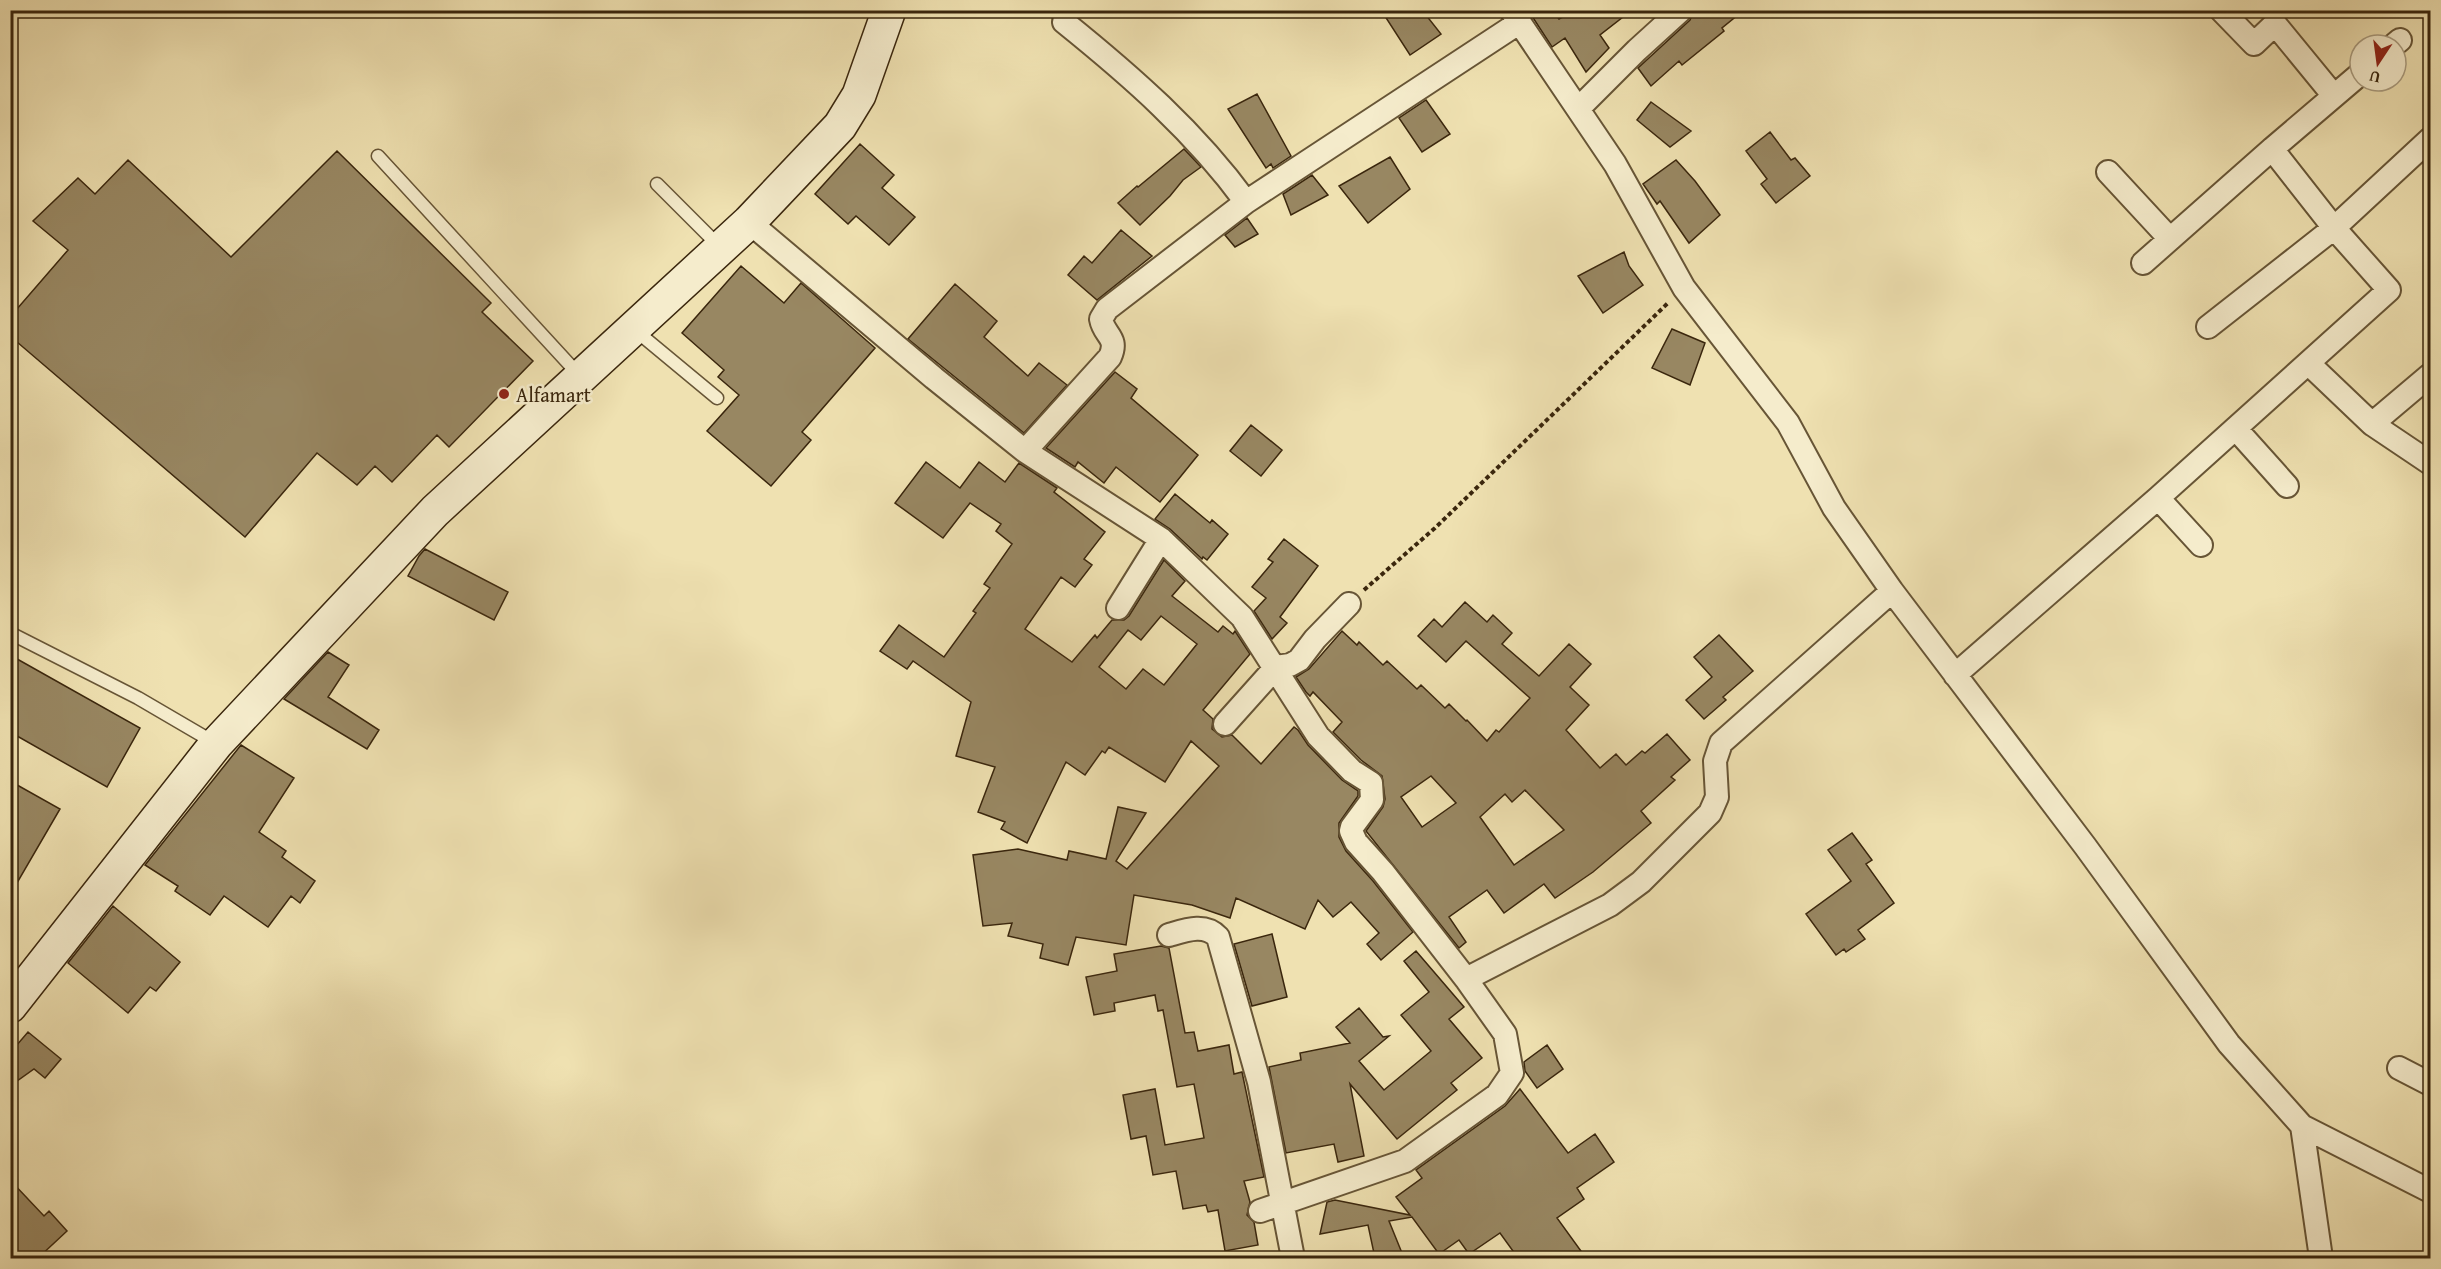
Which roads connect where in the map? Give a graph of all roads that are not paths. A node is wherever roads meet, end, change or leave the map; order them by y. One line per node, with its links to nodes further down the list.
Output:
1 (890, 10): 15 (main road)
2 (1682, 10): 8 (street)
3 (2221, 10): 7 (street)
4 (1515, 16): 8 (street); 14 (street)
5 (1064, 22): 14 (street)
6 (2348, 84): 7 (street)
7 (2334, 96): 10 (street)
8 (1578, 109): 34 (street)
9 (2430, 139): 16 (street)
10 (2272, 149): 16 (street); 17 (street)
11 (378, 156): 24 (lane)
12 (2108, 172): 17 (street)
13 (657, 184): 18 (lane)
14 (1246, 202): 28 (street)
15 (749, 222): 18 (main road); 28 (street)
16 (2334, 228): 20 (street); 22 (street)
17 (2170, 239): 19 (street)
18 (720, 248): 21 (main road)
19 (2143, 263)
20 (2208, 327)
21 (633, 328): 24 (main road); 25 (lane)
22 (2308, 363): 26 (street); 27 (street)
23 (2430, 375): 26 (street)
24 (581, 376): 41 (main road)
25 (717, 398)
26 (2372, 424): 29 (street)
27 (2236, 429): 30 (street); 31 (street)
28 (1025, 451): 32 (street)
29 (2430, 463)
30 (2287, 486)
31 (2158, 498): 33 (street); 39 (street)
32 (1161, 539): 36 (street); 38 (street)
33 (2200, 545)
34 (1892, 591): 39 (street); 43 (street)
35 (1349, 604): 38 (street)
36 (1118, 608)
37 (10, 633): 41 (lane)
38 (1276, 667): 40 (street); 43 (street)
39 (1955, 675): 47 (street)
40 (1224, 724)
41 (216, 744): 44 (main road)
42 (1169, 934): 49 (street)
43 (1466, 979): 49 (street)
44 (10, 1006)
45 (2399, 1068): 46 (street)
46 (2430, 1084)
47 (2302, 1126): 48 (street); 51 (street)
48 (2430, 1191)
49 (1271, 1208): 50 (street)
50 (1293, 1258)
51 (2321, 1258)

